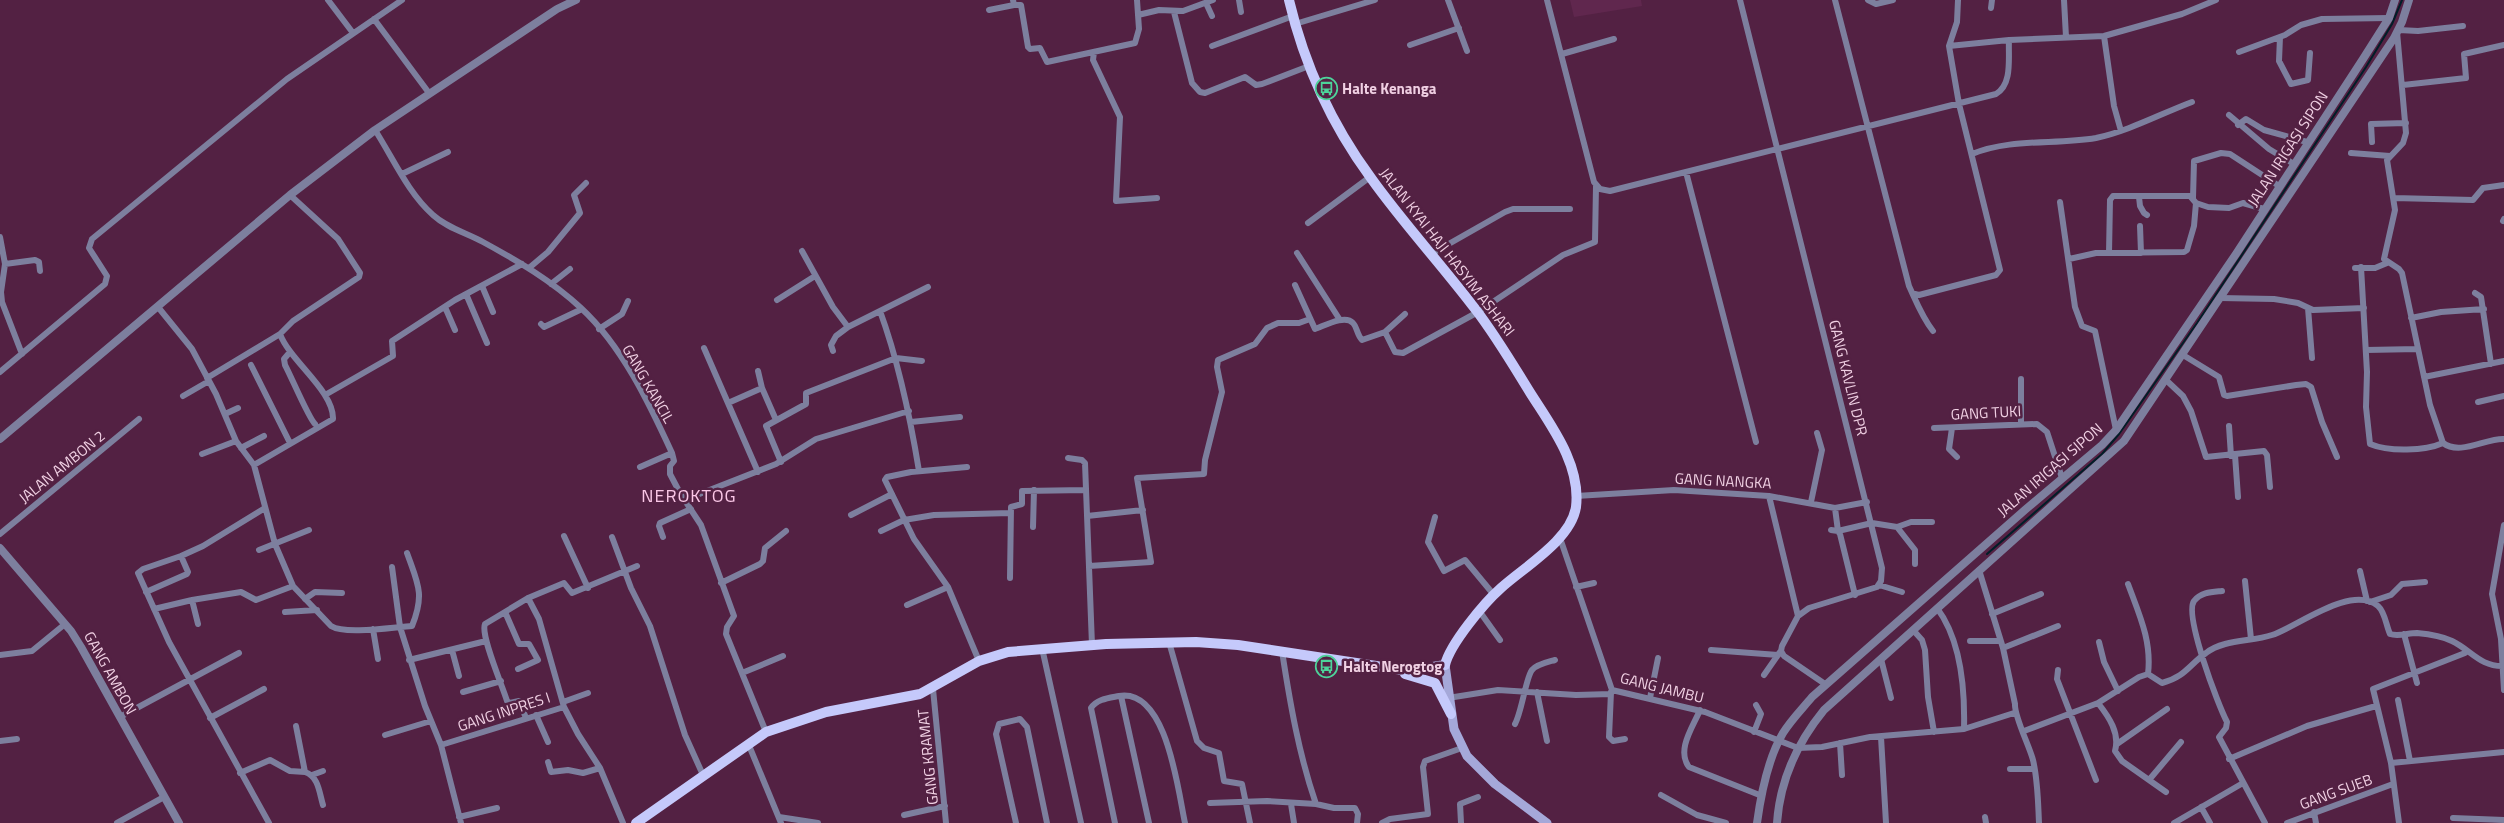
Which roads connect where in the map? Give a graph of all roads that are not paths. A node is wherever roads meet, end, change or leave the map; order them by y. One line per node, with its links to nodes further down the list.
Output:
1 (328, 0): 37 (street)
2 (402, 0): 23 (street)
3 (576, 0): 54 (street)
4 (1137, 0): 30 (street)
5 (1213, 0): 24 (street)
6 (1239, 0): 28 (street)
7 (1289, 0): 33 (main road, JALAN KYAI HAJI HASYIM ASHARI)
8 (1375, 0): 33 (street)
9 (1448, 0): 35 (street)
10 (1547, 0): 51 (street)
11 (1740, 0): 65 (street, GANG KAVLIN DPR)
12 (1835, 0): 60 (street)
13 (1868, 0): 14 (street)
14 (1893, 0)
15 (1958, 0): 46 (street)
16 (1992, 0): 25 (street)
17 (2064, 0): 40 (street)
18 (2216, 0): 22 (street)
19 (2395, 0): 29 (street, JALAN IRIGASI SIPON)
20 (2409, 0): 29 (street, JALAN IRIGASI SIPON)
21 (1014, 2): 26 (street); 48 (street)
22 (2206, 2): 38 (street)
23 (392, 3): 32 (street)
24 (1206, 3): 27 (street); 31 (street)
25 (1991, 8)
26 (990, 10)
27 (1174, 12): 30 (street); 52 (street)
28 (1241, 12)
29 (2396, 14): 36 (street, JALAN IRIGASI SIPON); 39 (street); 63 (street, JALAN IRIGASI SIPON)
30 (1138, 15): 48 (street)
31 (1212, 16)
32 (374, 19): 37 (street); 54 (street)
33 (1294, 20): 45 (street); 52 (main road, JALAN KYAI HAJI HASYIM ASHARI)
34 (2464, 26): 36 (street)
35 (1458, 28): 43 (street); 47 (street)
36 (2398, 31): 53 (street); 109 (street, JALAN IRIGASI SIPON)
37 (353, 33): 138 (street)
38 (2104, 36): 40 (street); 62 (street)
39 (2280, 36): 49 (street); 50 (street)
40 (2066, 38): 42 (street)
41 (1614, 39): 51 (street)
42 (2009, 40): 46 (street); 56 (street)
43 (1410, 45)
44 (2504, 45): 53 (street)
45 (1212, 46)
46 (1949, 46): 56 (street)
47 (1467, 51)
48 (1094, 52): 80 (street)
49 (2239, 52)
50 (2310, 53)
51 (1562, 54): 76 (street)
52 (1309, 66): 73 (main road, JALAN KYAI HAJI HASYIM ASHARI)
53 (2403, 85): 58 (street)
54 (429, 93): 61 (street)
55 (2192, 102): 62 (street)
56 (1959, 104): 60 (street); 68 (street)
57 (2229, 115): 59 (street)
58 (2406, 123): 64 (street); 69 (street)
59 (2238, 125): 63 (street); 70 (street)
60 (1868, 127): 65 (street); 108 (street)
61 (376, 130): 72 (street, GANG KANCIL); 78 (street)
62 (2121, 131): 68 (street)
63 (2307, 142): 70 (street, JALAN IRIGASI SIPON)
64 (2372, 142)
65 (1779, 150): 71 (street); 202 (street, GANG KAVLIN DPR)
66 (448, 152): 72 (street)
67 (2351, 153): 69 (street)
68 (1972, 154): 108 (street)
69 (2390, 156): 81 (street)
70 (2294, 164): 77 (street, JALAN IRIGASI SIPON)
71 (1686, 172): 76 (street); 176 (street)
72 (402, 174): 98 (street, GANG KANCIL)
73 (1370, 176): 87 (street); 93 (main road, JALAN KYAI HAJI HASYIM ASHARI)
74 (586, 183): 98 (street)
75 (2504, 185): 81 (street)
76 (1596, 186): 120 (street)
77 (2279, 186): 82 (street); 85 (street, JALAN IRIGASI SIPON)
78 (290, 195): 112 (street); 131 (street)
79 (2139, 197): 82 (street); 86 (street); 91 (street)
80 (1157, 198)
81 (2394, 198): 96 (street)
82 (2195, 200): 85 (street); 92 (street)
83 (2060, 202): 95 (street)
84 (1570, 209): 93 (street)
85 (2264, 209): 170 (street, JALAN IRIGASI SIPON)
86 (2147, 214)
87 (1308, 223)
88 (2140, 226): 92 (street)
89 (0, 237): 97 (street)
90 (802, 251): 101 (street)
91 (2109, 253): 92 (street); 95 (street)
92 (2141, 253)
93 (1431, 254): 120 (main road, JALAN KYAI HAJI HASYIM ASHARI)
94 (1299, 255): 124 (street)
95 (2069, 259): 170 (street)
96 (2387, 263): 115 (street); 122 (street)
97 (5, 264): 100 (street); 138 (street)
98 (525, 266): 102 (street, GANG KANCIL); 104 (street)
99 (570, 269): 102 (street)
100 (40, 271)
101 (814, 276): 110 (street); 126 (street)
102 (551, 284): 117 (street, GANG KANCIL)
103 (1295, 285): 123 (street)
104 (482, 286): 107 (street); 119 (street)
105 (928, 287): 118 (street)
106 (2475, 293): 116 (street)
107 (466, 294): 113 (street); 132 (street)
108 (1915, 294): 129 (street)
109 (2220, 298): 114 (street); 139 (street, JALAN IRIGASI SIPON)
110 (777, 300)
111 (628, 301): 127 (street)
112 (158, 307): 150 (street); 173 (street)
113 (445, 307): 128 (street); 153 (street)
114 (2308, 308): 115 (street); 141 (street)
115 (2364, 308): 135 (street)
116 (2484, 309): 122 (street); 144 (street)
117 (582, 310): 125 (street); 127 (street, GANG KANCIL)
118 (880, 311): 126 (street); 140 (street)
119 (494, 312)
120 (1478, 312): 130 (street); 197 (main road, JALAN KYAI HAJI HASYIM ASHARI)
121 (1405, 314): 130 (street)
122 (2411, 318): 134 (street)
123 (1310, 319): 124 (street); 206 (street)
124 (1340, 320): 130 (street)
125 (541, 324)
126 (848, 327): 136 (street)
127 (599, 329): 180 (street, GANG KANCIL)
128 (455, 330)
129 (1932, 331)
130 (1385, 332)
131 (280, 334): 137 (street); 150 (street)
132 (488, 343)
133 (704, 348): 157 (street)
134 (2418, 349): 135 (street); 148 (street)
135 (2366, 350): 177 (street)
136 (832, 351)
137 (290, 352): 153 (street); 165 (street)
138 (22, 354): 147 (street)
139 (2183, 354): 151 (street, JALAN IRIGASI SIPON); 184 (street)
140 (896, 358): 142 (street); 159 (street); 163 (street)
141 (2312, 358)
142 (922, 361)
143 (2504, 361): 144 (street)
144 (2491, 364): 148 (street)
145 (252, 365): 178 (street)
146 (758, 370): 152 (street)
147 (0, 372)
148 (2424, 377): 177 (street)
149 (2021, 379): 166 (street)
150 (208, 380): 154 (street); 160 (street)
151 (2166, 380): 182 (street); 235 (street, JALAN IRIGASI SIPON)
152 (762, 388): 157 (street); 163 (street)
153 (325, 395): 178 (street)
154 (183, 396)
155 (2504, 396): 156 (street)
156 (2478, 402)
157 (728, 403): 191 (street)
158 (238, 408): 160 (street)
159 (909, 411): 164 (street); 186 (street)
160 (225, 414): 175 (street)
161 (960, 416): 164 (street)
162 (139, 419): 221 (street, JALAN AMBON 2)
163 (776, 420): 186 (street)
164 (911, 422): 190 (street)
165 (315, 424)
166 (2021, 424): 169 (street, GANG TUKI); 192 (street, GANG TUKI)
167 (2229, 426): 182 (street)
168 (1934, 428): 169 (street, GANG TUKI)
169 (1952, 428): 183 (street)
170 (2116, 430): 192 (street, JALAN IRIGASI SIPON)
171 (1817, 433): 201 (street)
172 (264, 436): 179 (street)
173 (0, 439)
174 (2504, 439): 177 (street)
175 (236, 441): 179 (street); 181 (street)
176 (1756, 442)
177 (2443, 443)
178 (290, 444): 187 (street)
179 (242, 448): 187 (street)
180 (672, 453): 189 (street); 200 (street, GANG KANCIL)
181 (202, 454)
182 (2233, 456): 193 (street); 199 (street)
183 (1957, 457)
184 (2337, 457)
185 (1068, 458): 195 (street)
186 (781, 462): 191 (street)
187 (254, 465): 203 (street)
188 (967, 467): 190 (street)
189 (640, 468)
190 (919, 471): 196 (street)
191 (758, 472): 200 (street)
192 (2062, 478): 315 (street, JALAN IRIGASI SIPON)
193 (2270, 487)
194 (1034, 490): 195 (street); 207 (street); 215 (street)
195 (1086, 490): 209 (street)
196 (892, 494): 208 (street); 211 (street)
197 (1576, 496): 198 (street, GANG NANGKA); 225 (main road, JALAN KYAI HAJI HASYIM ASHARI)
198 (1769, 496): 201 (street, GANG NANGKA); 268 (street)
199 (2238, 497)
200 (684, 500): 205 (street, GANG KANCIL)
201 (1811, 502): 204 (street, GANG NANGKA)
202 (1867, 502): 204 (street, GANG NANGKA); 213 (street, GANG KAVLIN DPR)
203 (265, 508): 226 (street); 230 (street)
204 (1835, 508): 218 (street)
205 (691, 509): 224 (street); 241 (street, GANG KANCIL)
206 (1143, 510): 209 (street); 233 (street)
207 (1011, 513): 211 (street); 238 (street)
208 (851, 515)
209 (1087, 516): 233 (street)
210 (1435, 517): 254 (street)
211 (904, 520): 220 (street); 247 (street)
212 (1932, 522): 216 (street)
213 (1872, 523): 216 (street); 218 (street); 244 (street, GANG KAVLIN DPR)
214 (2504, 525): 277 (street)
215 (1033, 527)
216 (1897, 527): 231 (street)
217 (309, 530): 226 (street)
218 (1835, 530): 255 (street)
219 (786, 531): 241 (street)
220 (881, 531)
221 (0, 534)
222 (564, 536): 248 (street)
223 (612, 537): 236 (street)
224 (663, 537)
225 (1560, 538): 246 (street, GANG JAMBU); 254 (main road, JALAN KYAI HAJI HASYIM ASHARI)
226 (274, 544): 228 (street); 245 (street)
227 (0, 548): 269 (street, GANG AMBON)
228 (259, 550)
229 (407, 553): 272 (street)
230 (181, 556): 250 (street); 250 (street)
231 (1915, 564)
232 (637, 566): 236 (street)
233 (1089, 566): 284 (street)
234 (392, 567): 272 (street)
235 (1979, 570): 261 (street, JALAN IRIGASI SIPON); 267 (street)
236 (625, 571): 248 (street); 378 (street)
237 (2360, 571): 259 (street)
238 (1010, 578)
239 (2245, 580): 276 (street)
240 (2425, 582): 259 (street)
241 (721, 583): 307 (street, GANG KANCIL)
242 (1594, 583): 246 (street)
243 (2128, 584): 309 (street)
244 (1879, 585): 251 (street); 255 (street)
245 (293, 586): 257 (street); 258 (street)
246 (1576, 586): 323 (street, GANG JAMBU)
247 (948, 587): 260 (street); 300 (street)
248 (588, 588): 256 (street)
249 (2222, 591): 295 (street)
250 (146, 592): 262 (street)
251 (1902, 592)
252 (342, 594): 257 (street)
253 (2041, 594): 267 (street)
254 (1494, 595): 266 (main road, JALAN KYAI HAJI HASYIM ASHARI)
255 (1855, 595): 268 (street)
256 (528, 598): 265 (street); 331 (street)
257 (305, 599): 263 (street)
258 (192, 600): 262 (street); 270 (street)
259 (2368, 601): 275 (street); 276 (street)
260 (907, 605)
261 (1937, 608): 274 (street, JALAN IRIGASI SIPON); 346 (street)
262 (154, 609): 312 (street)
263 (316, 610): 264 (street); 273 (street)
264 (285, 612)
265 (505, 612): 279 (street); 304 (street)
266 (1480, 612): 278 (street); 302 (main road, JALAN KYAI HAJI HASYIM ASHARI)
267 (1992, 614): 281 (street)
268 (1798, 616): 291 (street)
269 (65, 624): 293 (street); 340 (street, GANG AMBON)
270 (198, 624)
271 (2058, 626): 286 (street)
272 (400, 627): 273 (street); 299 (street)
273 (373, 629): 297 (street)
274 (1913, 630): 298 (street, JALAN IRIGASI SIPON); 350 (street)
275 (2404, 634): 303 (street); 308 (street)
276 (2251, 639): 295 (street)
277 (2502, 639): 303 (street)
278 (1500, 640)
279 (486, 641): 287 (street); 313 (street)
280 (1970, 641): 281 (street)
281 (2000, 641): 286 (street)
282 (1169, 642): 284 (main road); 289 (main road); 389 (street)
283 (2099, 642): 320 (street)
284 (1092, 645): 285 (main road)
285 (1042, 648): 300 (main road); 414 (street)
286 (2003, 648): 336 (street)
287 (452, 650): 299 (street); 311 (street)
288 (1711, 650): 291 (street)
289 (1282, 652): 305 (main road); 392 (street)
290 (238, 653): 312 (street)
291 (1779, 653): 310 (street); 315 (street)
292 (2465, 653): 308 (street)
293 (0, 655)
294 (784, 656): 307 (street)
295 (2202, 657): 309 (street); 367 (street)
296 (1658, 658): 327 (street)
297 (378, 659)
298 (1881, 659): 328 (street); 365 (street, JALAN IRIGASI SIPON)
299 (409, 660): 343 (street)
300 (979, 660): 317 (main road)
301 (1555, 660): 319 (street)
302 (1445, 665): 305 (main road); 326 (main road)
303 (2503, 667): 318 (street)
304 (518, 669)
305 (1397, 670): 338 (main road)
306 (2058, 670): 337 (street)
307 (742, 673): 348 (street, GANG KANCIL)
308 (2415, 673): 314 (street); 333 (street)
309 (2148, 674): 320 (street)
310 (1764, 675)
311 (459, 676)
312 (189, 679): 340 (street); 341 (street)
313 (501, 682): 321 (street); 342 (street)
314 (2418, 683)
315 (1825, 684): 360 (street, JALAN IRIGASI SIPON)
316 (264, 689): 341 (street)
317 (933, 689): 348 (main road); 394 (street, GANG KRAMAT)
318 (2504, 690)
319 (1527, 691): 322 (street); 326 (street); 344 (street)
320 (2118, 691): 330 (street)
321 (463, 692)
322 (1537, 692): 323 (street); 356 (street)
323 (1611, 692): 327 (street, GANG JAMBU); 354 (street)
324 (588, 693): 331 (street)
325 (1121, 696): 415 (street); 416 (street); 417 (street)
326 (1448, 698): 338 (main road)
327 (1650, 698): 335 (street, GANG JAMBU)
328 (1891, 698)
329 (2398, 700): 368 (street)
330 (2098, 703): 337 (street); 362 (street)
331 (563, 705): 339 (street, GANG INPRES I); 371 (street, GANG INPRES I)
332 (1756, 705): 349 (street)
333 (2376, 706): 367 (street); 370 (street)
334 (2167, 708): 362 (street)
335 (1700, 710): 349 (street, GANG JAMBU); 386 (street)
336 (2014, 712): 346 (street); 347 (street)
337 (2071, 713): 347 (street); 380 (street)
338 (1451, 714): 364 (main road)
339 (536, 715): 342 (street, GANG INPRES I); 357 (street)
340 (120, 717): 387 (street, GANG AMBON)
341 (210, 718): 376 (street)
342 (526, 718): 363 (street, GANG INPRES I)
343 (431, 722): 351 (street); 363 (street)
344 (1515, 724)
345 (296, 726): 375 (street)
346 (1964, 729): 350 (street)
347 (2024, 731): 373 (street)
348 (766, 732): 359 (main road)
349 (1754, 732): 360 (street, GANG JAMBU)
350 (1934, 732): 352 (street)
351 (385, 735)
352 (1881, 736): 361 (street); 427 (street)
353 (17, 739): 355 (street)
354 (1625, 739)
355 (0, 741)
356 (1547, 741)
357 (548, 742)
358 (2181, 742): 381 (street)
359 (748, 743): 378 (main road); 401 (street)
360 (1781, 743): 365 (street, GANG JAMBU); 386 (street, JALAN IRIGASI SIPON)
361 (1840, 743): 365 (street); 379 (street)
362 (2117, 744): 381 (street)
363 (441, 745): 400 (street)
364 (1462, 748): 421 (street); 423 (main road)
365 (1796, 748): 426 (street, JALAN IRIGASI SIPON)
366 (2504, 752): 368 (street)
367 (2229, 759): 382 (street)
368 (2410, 760): 370 (street)
369 (548, 762): 371 (street)
370 (2391, 763): 383 (street)
371 (600, 768): 408 (street, GANG INPRES I)
372 (2010, 769): 373 (street)
373 (2034, 769): 428 (street)
374 (323, 771): 377 (street)
375 (305, 772): 376 (street); 377 (street)
376 (240, 773): 407 (street)
377 (312, 775): 393 (street)
378 (703, 775): 409 (main road)
379 (1842, 775)
380 (2096, 780)
381 (2149, 780): 384 (street)
382 (2243, 783): 395 (street); 430 (street)
383 (2393, 784): 397 (street, GANG SUEB); 433 (street)
384 (2166, 792)
385 (1661, 796): 424 (street)
386 (1762, 796): 425 (street, JALAN IRIGASI SIPON)
387 (164, 797): 405 (street); 406 (street, GANG AMBON)
388 (1478, 797): 422 (street)
389 (1246, 801): 390 (street); 391 (street); 418 (street)
390 (1210, 803)
391 (1290, 804): 392 (street); 419 (street)
392 (1316, 804): 420 (street)
393 (323, 805)
394 (945, 806): 398 (street); 411 (street, GANG KRAMAT)
395 (2201, 807): 404 (street); 429 (street)
396 (497, 808): 400 (street)
397 (2314, 812): 403 (street, GANG SUEB); 432 (street)
398 (904, 816)
399 (2453, 818): 402 (street)
400 (460, 820)
401 (780, 820): 410 (street)
402 (2504, 820)
403 (2298, 821): 431 (street, GANG SUEB)
404 (2178, 822)
405 (116, 823)
406 (179, 823)
407 (269, 823)
408 (623, 823)
409 (636, 823)
410 (818, 823)
411 (946, 823)
412 (1016, 823): 413 (street)
413 (1047, 823)
414 (1082, 823)
415 (1115, 823)
416 (1149, 823)
417 (1185, 823)
418 (1250, 823)
419 (1294, 823)
420 (1357, 823)
421 (1382, 823)
422 (1461, 823)
423 (1547, 823)
424 (1726, 823)
425 (1757, 823)
426 (1777, 823)
427 (1886, 823)
428 (2039, 823)
429 (2210, 823)
430 (2265, 823)
431 (2287, 823)
432 (2316, 823)
433 (2399, 823)

